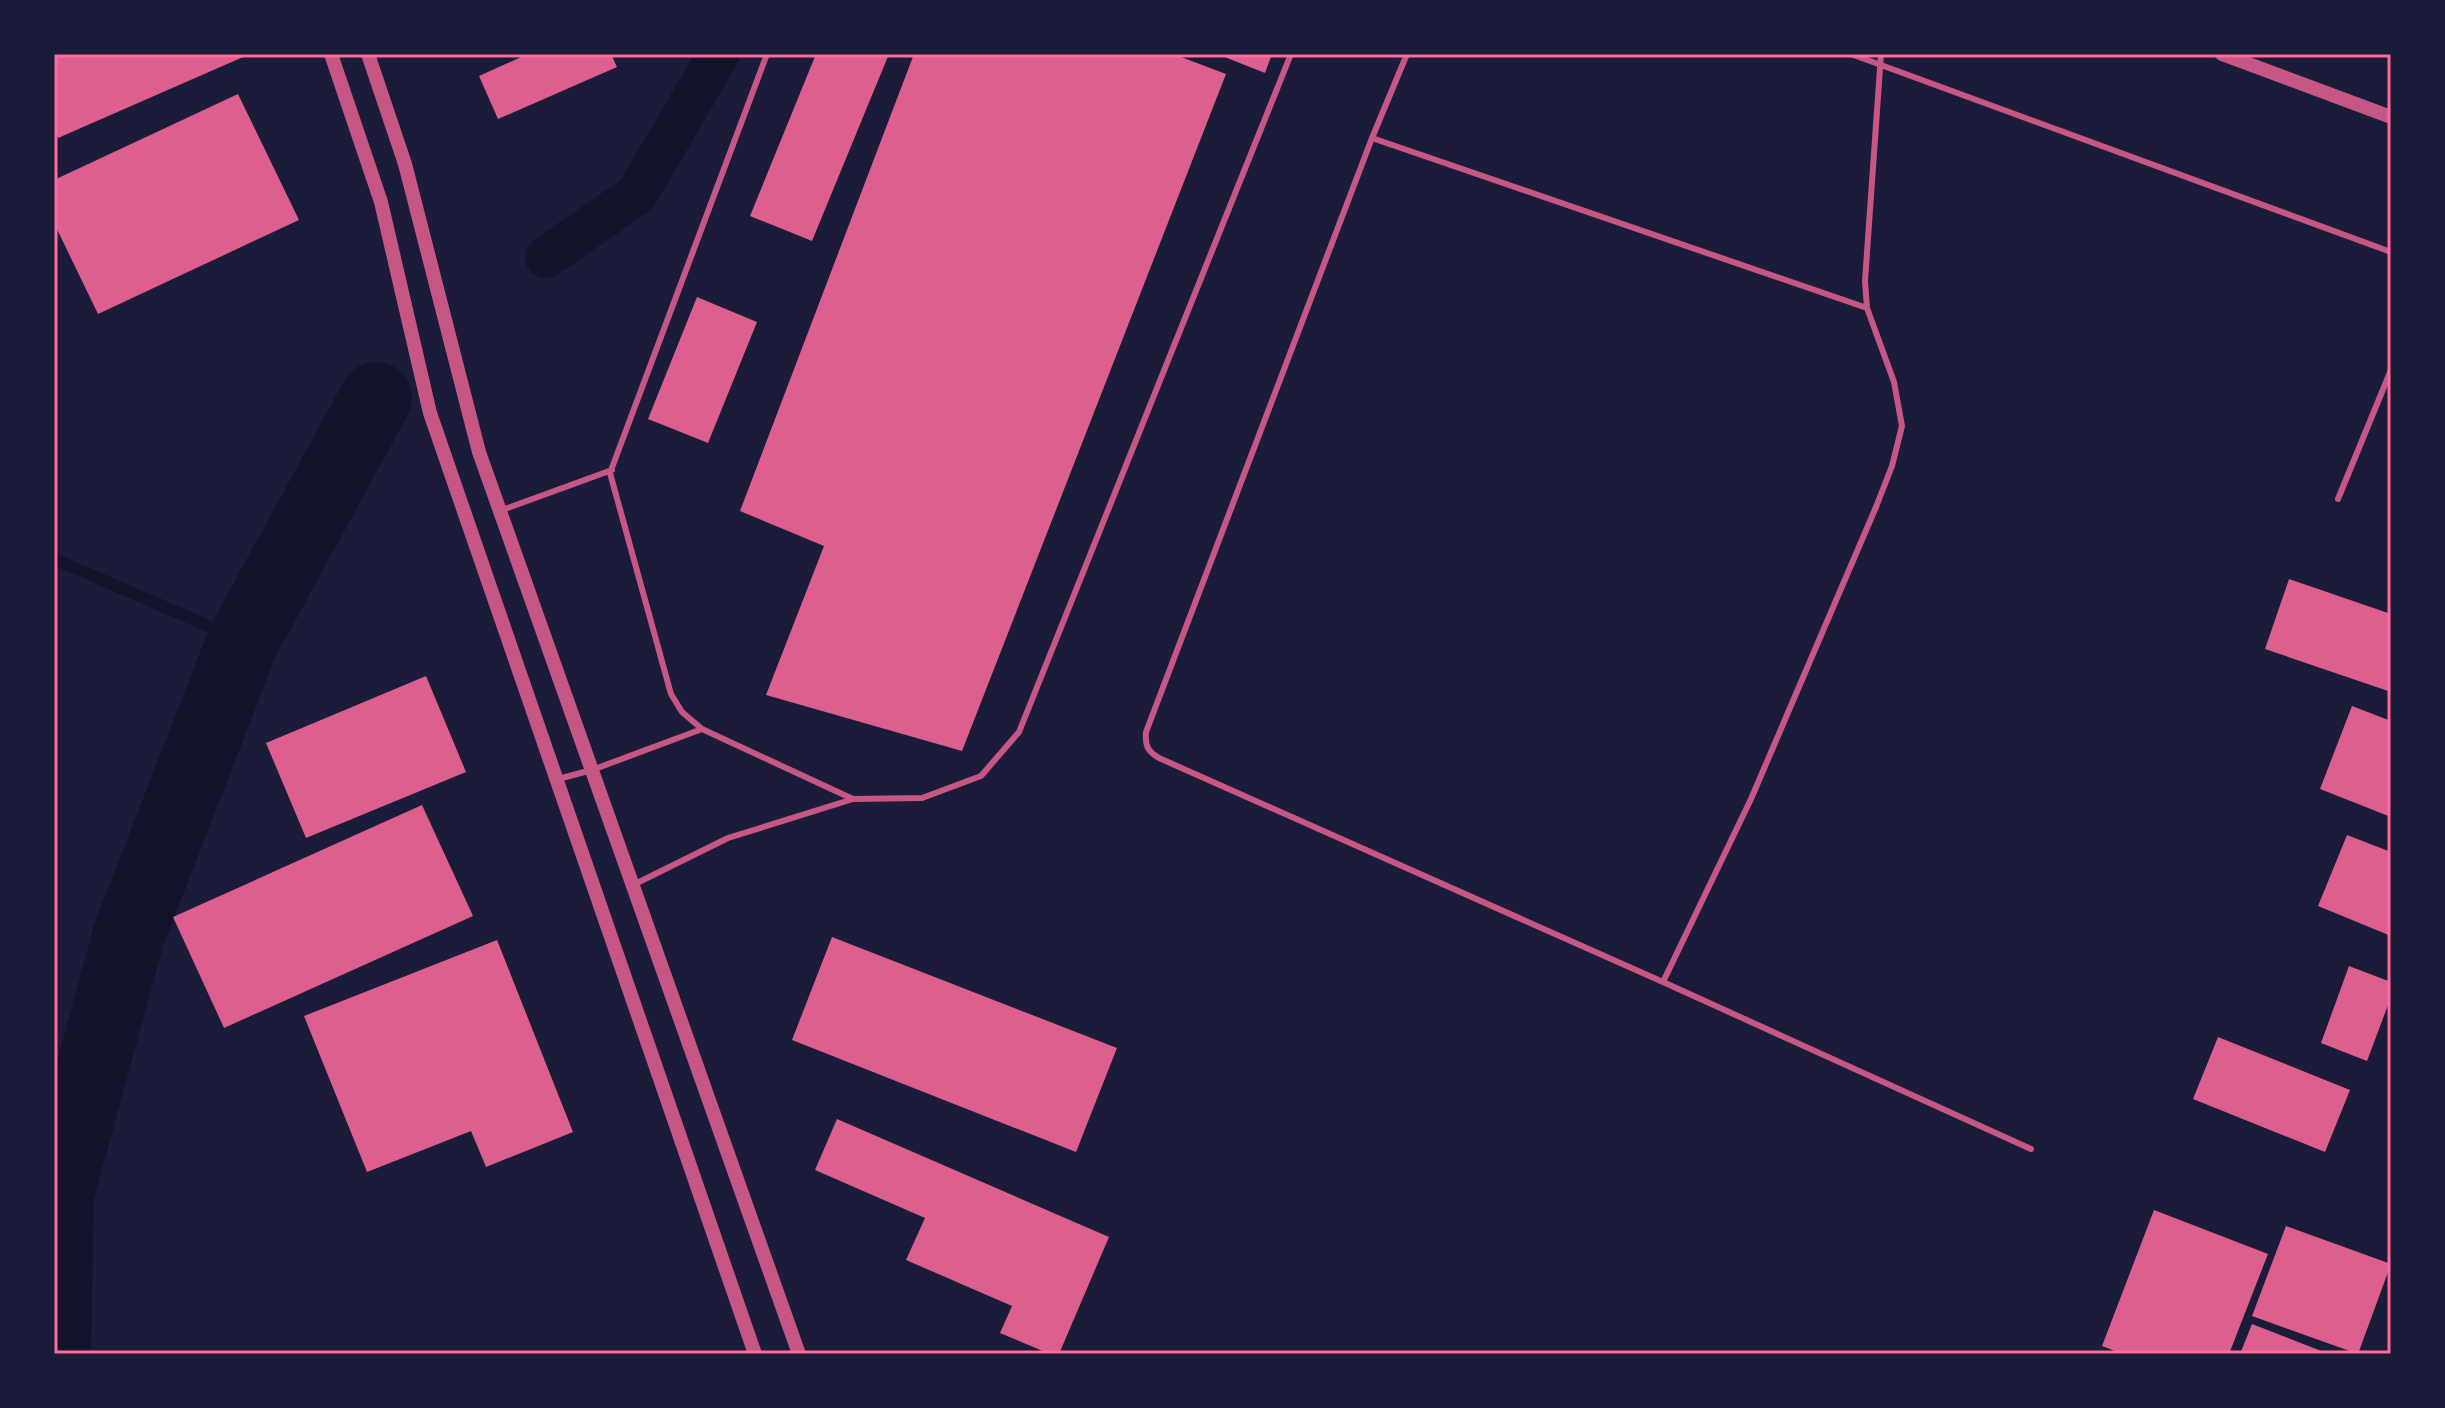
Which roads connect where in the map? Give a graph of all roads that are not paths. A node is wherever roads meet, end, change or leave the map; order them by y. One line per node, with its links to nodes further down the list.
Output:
1 (331, 54): 20 (street)
2 (368, 54): 17 (street)
3 (767, 54): 15 (lane)
4 (1291, 54): 21 (lane)
5 (1407, 54): 11 (lane)
6 (1851, 54): 9 (lane)
7 (1881, 54): 9 (lane)
8 (2222, 54): 10 (street)
9 (1880, 64): 12 (lane); 13 (lane)
10 (2391, 117)
11 (1372, 138): 13 (lane); 23 (lane)
12 (2391, 252)
13 (1867, 308): 23 (lane)
14 (2391, 370): 16 (lane)
15 (612, 470): 17 (lane); 18 (lane)
16 (2338, 499)
17 (500, 511): 19 (street)
18 (702, 729): 19 (lane); 21 (lane)
19 (592, 770): 20 (lane); 22 (street)
20 (556, 779): 25 (street)
21 (853, 799): 22 (lane)
22 (632, 885): 26 (street)
23 (1663, 982): 24 (lane)
24 (2031, 1149)
25 (755, 1354)
26 (799, 1354)

